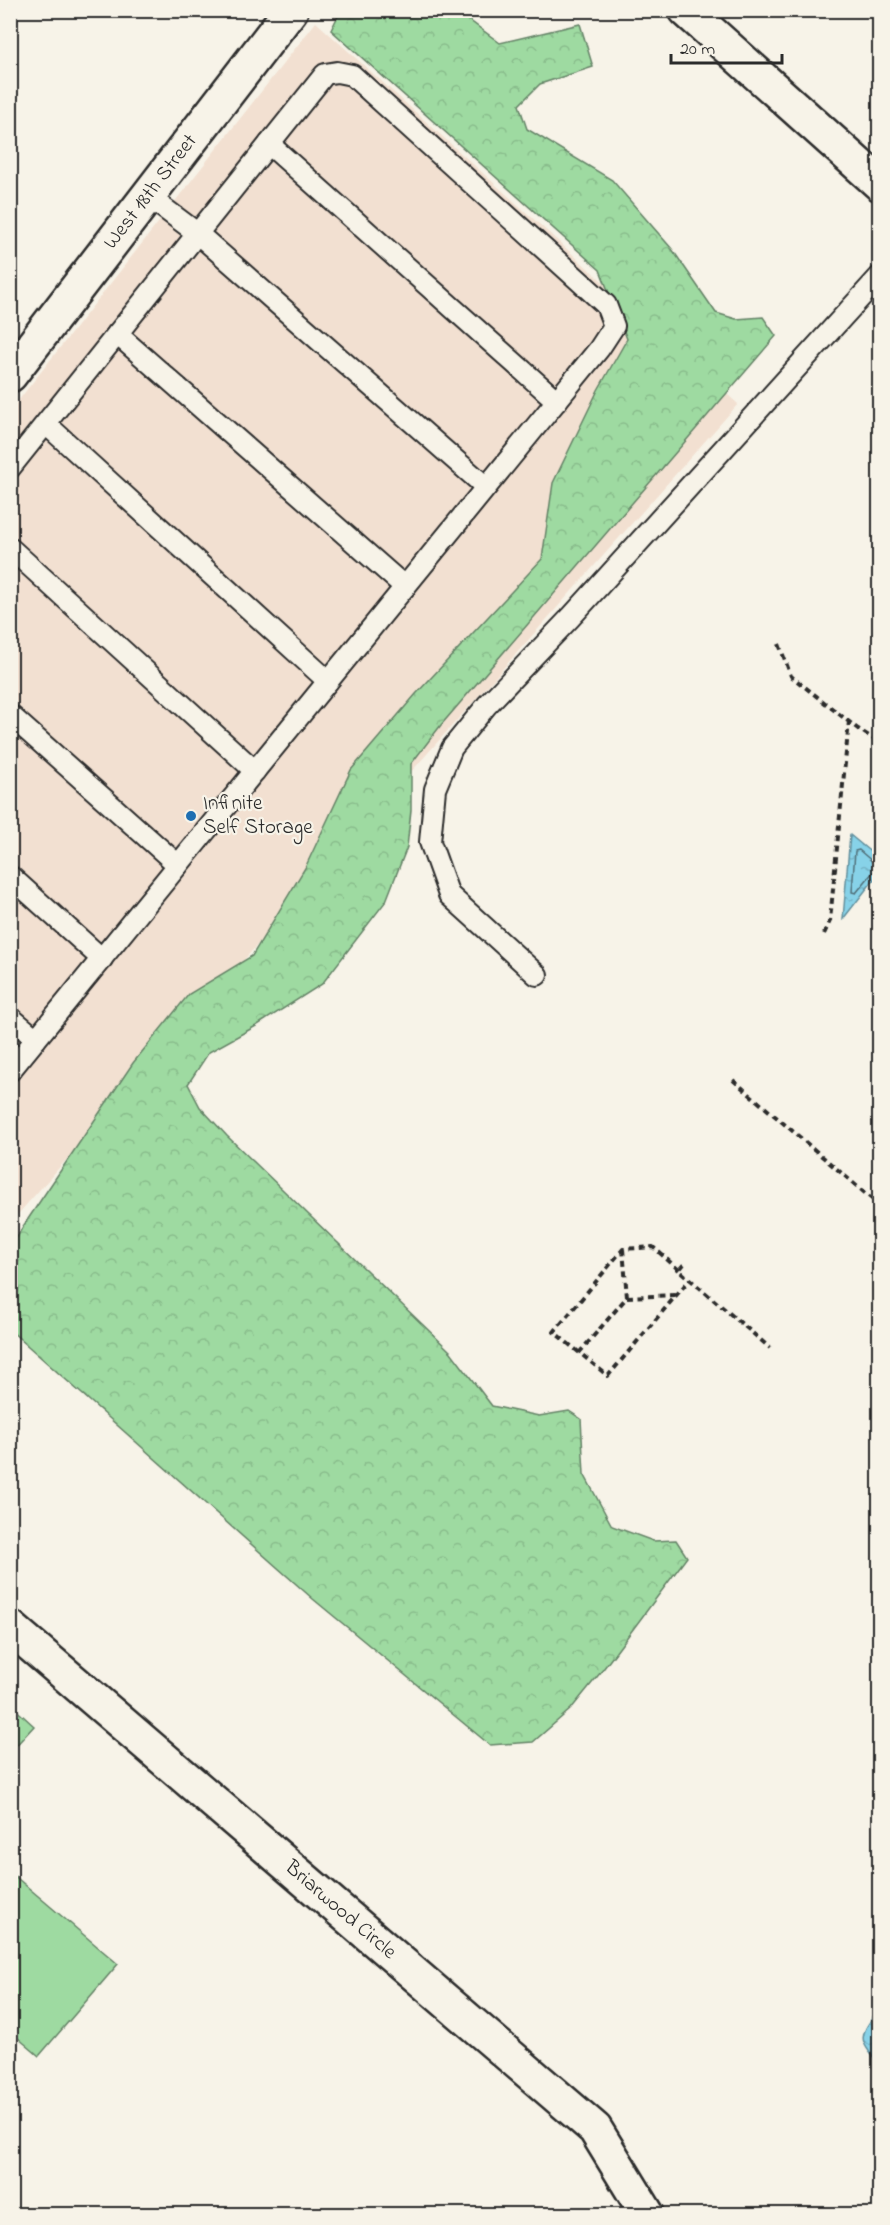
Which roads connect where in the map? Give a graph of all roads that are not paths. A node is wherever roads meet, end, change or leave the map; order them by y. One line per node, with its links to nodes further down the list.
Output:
1 (291, 10): 5 (street, West 18th Street)
2 (686, 10): 4 (street)
3 (268, 144): 6 (lane); 10 (lane); 10 (lane)
4 (879, 184)
5 (149, 197): 6 (lane); 9 (street, West 18th Street)
6 (197, 233): 8 (lane); 13 (lane)
7 (879, 276): 22 (lane)
8 (117, 334): 11 (lane); 15 (lane)
9 (10, 375)
10 (556, 401): 13 (lane)
11 (46, 424): 12 (lane); 16 (lane)
12 (10, 468)
13 (486, 488): 15 (lane)
14 (10, 548): 18 (lane)
15 (405, 587): 16 (lane)
16 (328, 681): 18 (lane)
17 (10, 715): 19 (lane)
18 (255, 771): 19 (lane)
19 (178, 865): 21 (lane)
20 (10, 876): 21 (lane)
21 (102, 959): 24 (lane)
22 (537, 975)
23 (10, 1017): 24 (lane)
24 (36, 1039): 25 (lane)
25 (10, 1071)
26 (10, 1627): 27 (street, Briarwood Circle)
27 (647, 2214)

